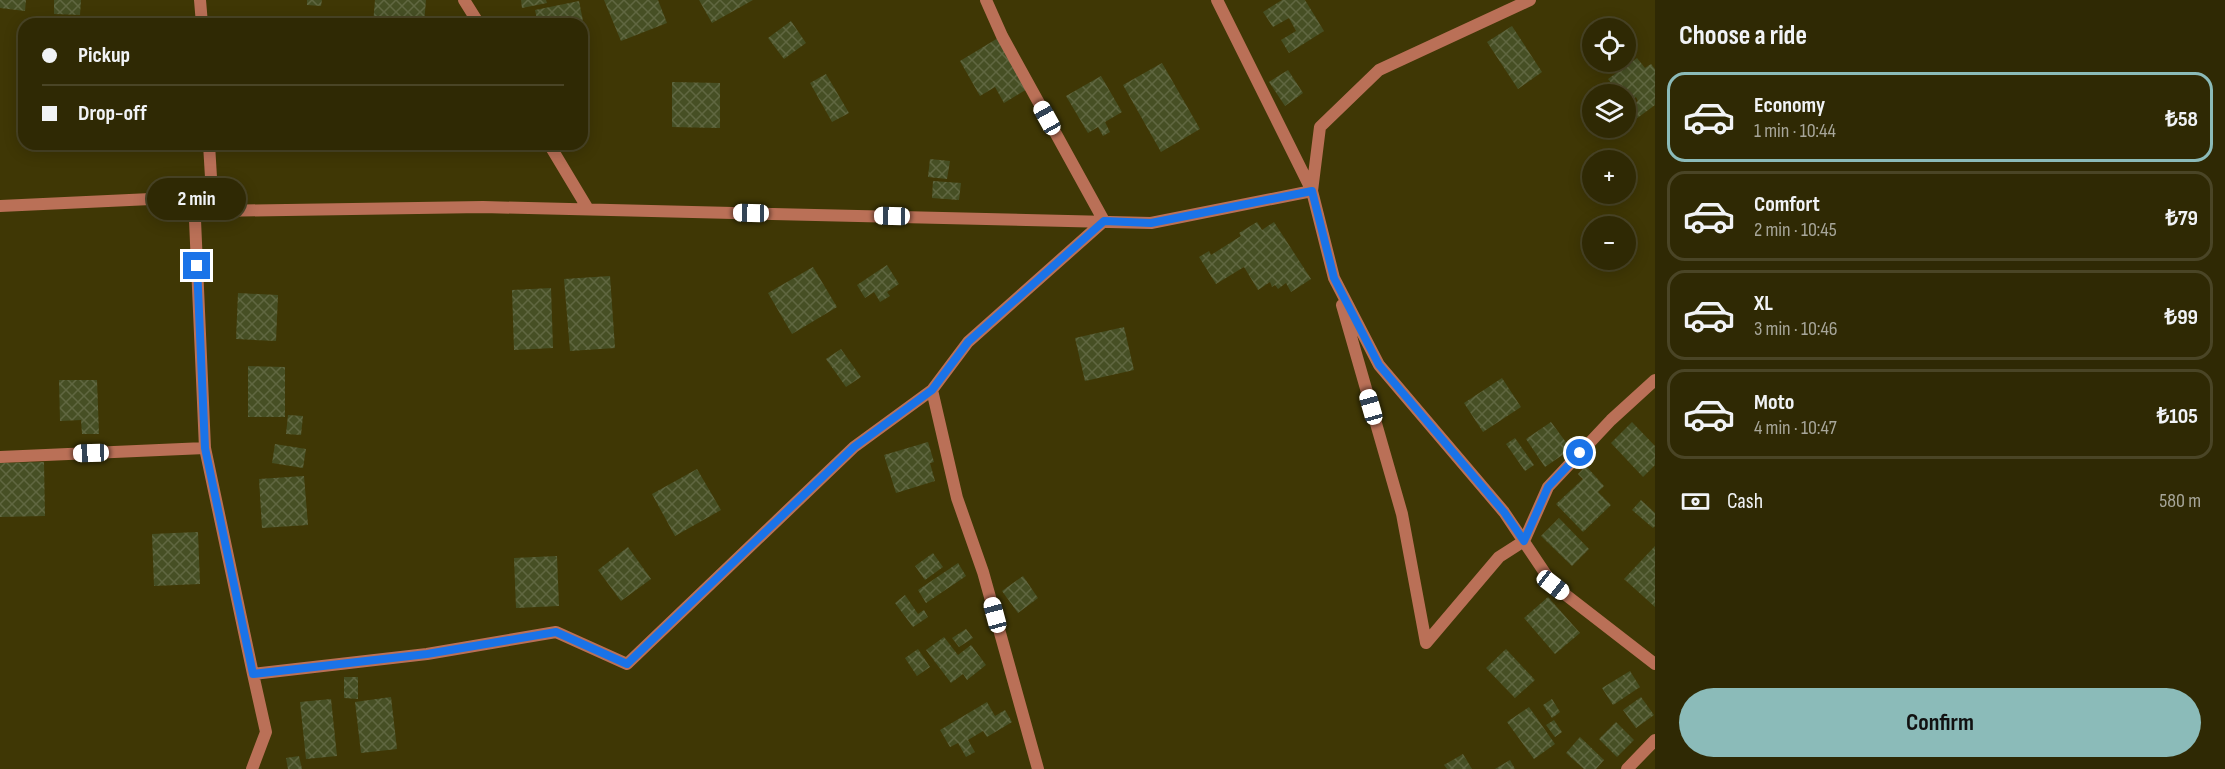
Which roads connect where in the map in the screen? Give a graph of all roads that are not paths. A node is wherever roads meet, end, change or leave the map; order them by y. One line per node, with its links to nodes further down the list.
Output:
1 (200, 0): 6 (street)
2 (464, 0): 7 (street)
3 (986, 0): 15 (street)
4 (1217, 0): 10 (street)
5 (1530, 0): 10 (street)
6 (202, 18)
7 (475, 18)
8 (209, 150): 14 (street)
9 (553, 150): 13 (street)
10 (1312, 191): 15 (street); 16 (street)
11 (194, 197): 12 (street); 14 (street); 19 (street)
12 (0, 206)
13 (588, 209): 14 (street); 15 (street)
14 (213, 211)
15 (1104, 221): 18 (street)
16 (1334, 278): 21 (street); 21 (street)
17 (1655, 380): 21 (street)
18 (932, 390): 23 (street); 26 (street)
19 (205, 448): 20 (street); 23 (street)
20 (0, 457)
21 (1524, 541): 22 (street)
22 (1655, 664)
23 (253, 674): 25 (street)
24 (1655, 740): 27 (street)
25 (252, 769)
26 (1038, 769)
27 (1627, 769)

